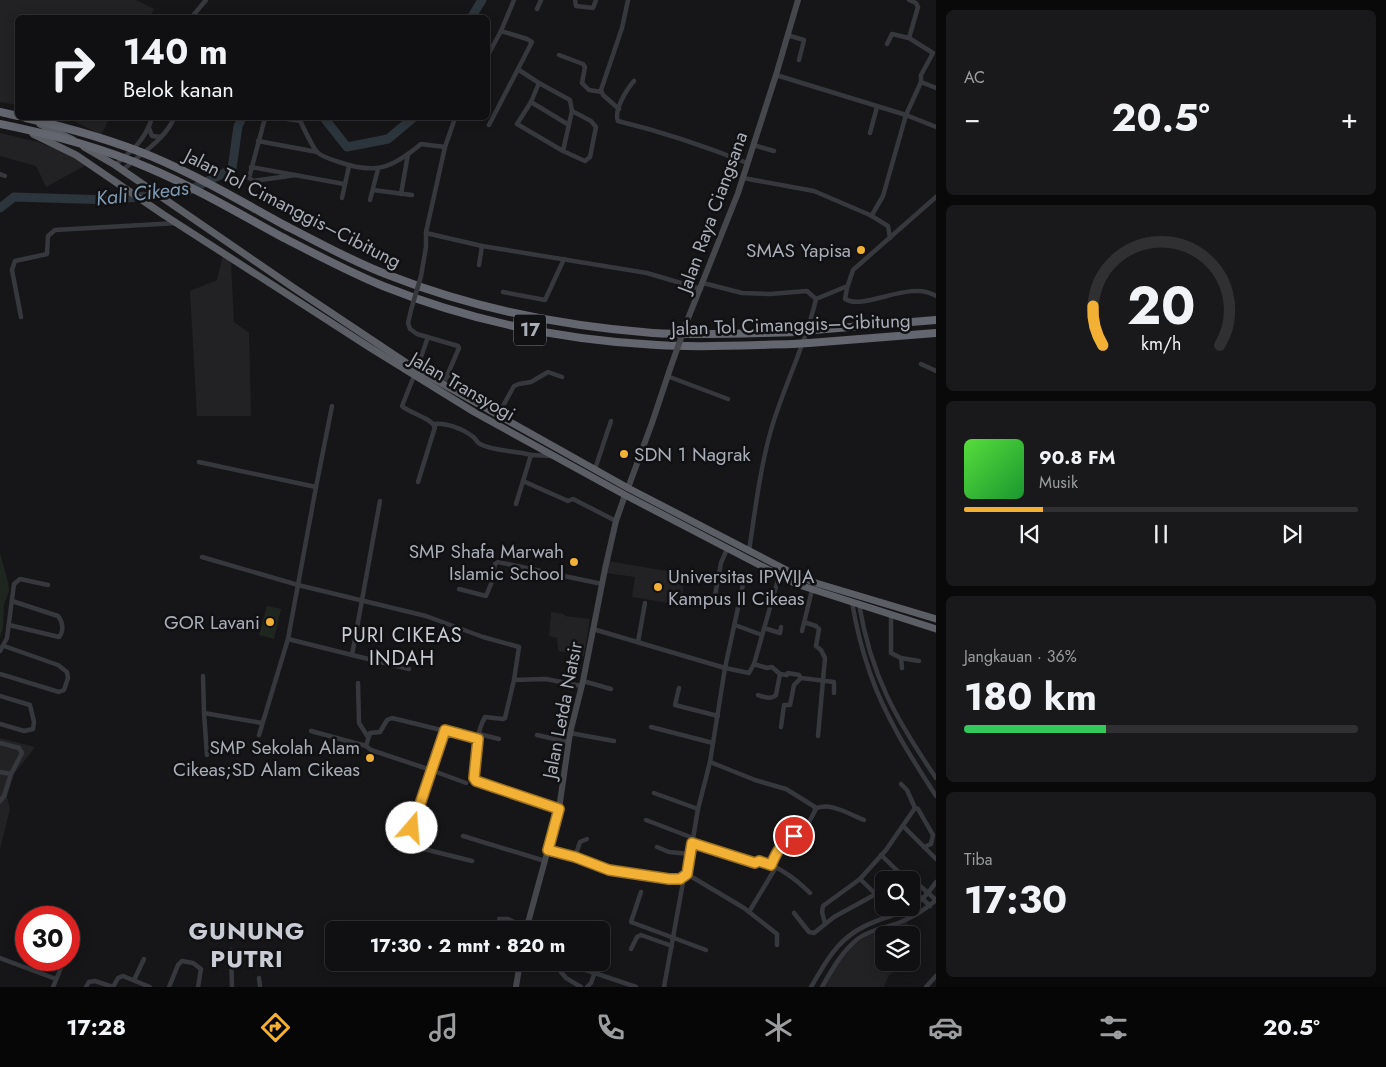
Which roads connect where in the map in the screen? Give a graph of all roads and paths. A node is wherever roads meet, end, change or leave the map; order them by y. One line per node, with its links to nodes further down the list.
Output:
1 (206, 0): 10 (street)
2 (514, 0): 11 (street)
3 (541, 0): 9 (street)
4 (575, 0): 5 (street)
5 (596, 0)
6 (628, 0): 24 (street)
7 (798, 0): 12 (main road, Jalan Raya Ciangsana)
8 (909, 0): 13 (street)
9 (537, 9)
10 (194, 15)
11 (501, 31): 15 (street); 18 (street)
12 (787, 35): 17 (street); 19 (main road, Jalan Raya Ciangsana)
13 (909, 38): 14 (street); 21 (street)
14 (887, 44)
15 (490, 51)
16 (559, 55): 24 (street)
17 (800, 60)
18 (518, 70): 22 (street); 40 (street)
19 (776, 75): 26 (street); 47 (main road, Jalan Raya Ciangsana)
20 (634, 81): 27 (street)
21 (921, 82): 23 (street); 31 (street)
22 (539, 83): 25 (street); 29 (street)
23 (936, 88)
24 (602, 92): 27 (street)
25 (531, 102): 41 (street); 49 (street)
26 (877, 108): 31 (street); 44 (street)
27 (619, 109): 53 (street)
28 (0, 111): 30 (highway)
29 (572, 111): 41 (street); 49 (street)
30 (15, 115)
31 (906, 115): 42 (street); 68 (street)
32 (29, 120): 54 (highway, Jalan Transyogi)
33 (32, 120): 81 (highway, Jalan Tol Cimanggis–Cibitung / 17, bridge)
34 (151, 120): 43 (street)
35 (173, 120): 45 (street)
36 (264, 120): 46 (street)
37 (301, 120): 50 (street)
38 (454, 120): 48 (street)
39 (0, 123): 69 (highway, Jalan Transyogi); 82 (highway, Jalan Tol Cimanggis–Cibitung / 17, bridge)
40 (489, 125)
41 (569, 125): 49 (street)
42 (936, 126)
43 (149, 128): 45 (street); 54 (street)
44 (870, 133)
45 (162, 137): 58 (street)
46 (258, 141): 50 (street); 56 (street)
47 (753, 145): 51 (street); 53 (main road, Jalan Raya Ciangsana)
48 (445, 147): 52 (street); 70 (street)
49 (563, 151)
50 (317, 152): 55 (street)
51 (774, 152)
52 (408, 154): 57 (street); 63 (street)
53 (747, 163): 60 (main road, Jalan Raya Ciangsana)
54 (115, 165): 58 (highway, Jalan Transyogi)
55 (349, 166): 57 (street); 61 (street)
56 (251, 167): 59 (street); 59 (street)
57 (378, 169): 62 (street)
58 (126, 172): 86 (highway, Jalan Transyogi)
59 (296, 175): 61 (street)
60 (743, 178): 68 (street); 75 (main road, Jalan Raya Ciangsana)
61 (344, 184): 66 (street)
62 (373, 190): 63 (street); 67 (street)
63 (401, 194): 64 (street)
64 (412, 196)
65 (936, 197): 71 (street)
66 (342, 198)
67 (370, 200)
68 (870, 215): 71 (street)
69 (177, 223): 80 (street); 88 (highway, Jalan Transyogi)
70 (426, 233): 72 (street); 83 (street, bridge)
71 (890, 238): 76 (street)
72 (482, 246): 73 (street); 74 (street)
73 (564, 259): 75 (street); 77 (street)
74 (480, 265)
75 (702, 286): 79 (street); 90 (main road, Jalan Raya Ciangsana, bridge)
76 (847, 288): 78 (street); 79 (street)
77 (503, 292)
78 (936, 296)
79 (816, 298): 112 (street)
80 (21, 317)
81 (935, 320)
82 (935, 333)
83 (428, 337): 84 (street); 89 (street)
84 (418, 361): 86 (street); 89 (street)
85 (920, 364): 87 (street)
86 (414, 368): 92 (highway, Jalan Transyogi)
87 (936, 371)
88 (414, 376): 96 (highway, Jalan Transyogi); 99 (street)
89 (448, 376): 92 (street)
90 (667, 376): 93 (street); 107 (main road, Jalan Raya Ciangsana)
91 (562, 377): 97 (street)
92 (443, 385): 94 (highway, Jalan Transyogi)
93 (728, 398)
94 (478, 404): 96 (highway); 97 (highway, Jalan Transyogi)
95 (332, 406): 106 (street)
96 (474, 412): 101 (highway, Jalan Transyogi)
97 (498, 415): 103 (highway, Jalan Transyogi)
98 (611, 421): 103 (street)
99 (434, 424): 100 (street); 105 (street)
100 (531, 455): 101 (street); 104 (street)
101 (555, 456): 107 (highway, Jalan Transyogi)
102 (199, 462): 106 (street)
103 (595, 469): 107 (highway, Jalan Transyogi)
104 (523, 481): 109 (street); 110 (street)
105 (418, 482)
106 (316, 487): 118 (street)
107 (626, 491): 110 (main road, Jalan Letda Natsir); 111 (highway, Jalan Transyogi); 112 (highway, Jalan Transyogi)
108 (380, 501): 121 (street)
109 (516, 504)
110 (616, 521): 117 (main road, Jalan Letda Natsir)
111 (727, 549): 114 (highway, Jalan Transyogi); 123 (street)
112 (749, 551): 126 (highway, Jalan Transyogi)
113 (202, 557): 118 (street)
114 (780, 576): 120 (highway, Jalan Transyogi); 134 (street)
115 (744, 580): 131 (street)
116 (48, 584): 122 (street)
117 (602, 584): 119 (street); 135 (main road, Jalan Letda Natsir)
118 (298, 585): 121 (street); 139 (street)
119 (459, 589)
120 (812, 590): 125 (highway, Jalan Transyogi); 130 (street)
121 (362, 600): 143 (street); 154 (street)
122 (12, 601): 132 (street); 132 (street)
123 (714, 601)
124 (646, 603): 140 (street)
125 (855, 603): 127 (highway, Jalan Transyogi); 158 (street)
126 (913, 612): 128 (highway, Jalan Transyogi); 129 (highway)
127 (891, 614): 129 (highway, Jalan Transyogi); 144 (street)
128 (936, 619)
129 (910, 620): 136 (highway, Jalan Transyogi)
130 (804, 622): 137 (street); 155 (street)
131 (735, 625): 138 (street); 147 (street)
132 (9, 626): 141 (street)
133 (782, 627): 134 (street)
134 (764, 628): 138 (street)
135 (593, 629): 140 (street); 157 (main road, Jalan Letda Natsir)
136 (936, 629)
137 (802, 630)
138 (762, 635): 146 (street)
139 (288, 639): 143 (street); 166 (street)
140 (638, 642): 147 (street)
141 (4, 646): 142 (street); 150 (street)
142 (0, 651)
143 (352, 655): 149 (street)
144 (901, 658): 145 (street); 148 (street)
145 (919, 661)
146 (754, 664): 147 (street); 151 (street)
147 (725, 668): 165 (street)
148 (902, 668)
149 (409, 670)
150 (0, 674)
151 (780, 674): 153 (street); 162 (street)
152 (203, 676): 164 (street)
153 (801, 678): 155 (street); 169 (street)
154 (514, 680): 157 (street); 177 (street)
155 (824, 682): 161 (street); 175 (street)
156 (358, 683): 176 (street)
157 (582, 684): 160 (street); 172 (main road, Jalan Letda Natsir)
158 (877, 684): 189 (street); 193 (street)
159 (679, 688): 165 (street)
160 (611, 689)
161 (834, 693)
162 (758, 695)
163 (0, 696): 167 (street)
164 (204, 713): 166 (street); 184 (street)
165 (718, 716): 182 (street)
166 (262, 723): 173 (street)
167 (0, 724)
168 (651, 727): 182 (street)
169 (781, 727)
170 (445, 730): 176 (street); 177 (street); 186 (street)
171 (311, 731): 183 (street)
172 (570, 733): 179 (street); 180 (main road, Jalan Letda Natsir)
173 (259, 735)
174 (537, 735): 180 (street)
175 (818, 736)
176 (368, 737): 183 (street)
177 (478, 737): 178 (street); 196 (street)
178 (499, 739)
179 (614, 741)
180 (568, 742): 196 (main road, Jalan Letda Natsir)
181 (0, 743): 188 (street)
182 (713, 743): 185 (street)
183 (366, 746): 186 (street)
184 (207, 755)
185 (710, 762): 197 (street); 198 (street)
186 (431, 770): 190 (street); 212 (street)
187 (0, 772): 188 (street)
188 (11, 774): 194 (street)
189 (936, 778)
190 (466, 783)
191 (900, 784): 195 (street)
192 (654, 793): 197 (street)
193 (936, 796)
194 (0, 801)
195 (915, 808): 201 (street); 206 (street)
196 (559, 809): 207 (main road, Jalan Letda Natsir)
197 (698, 809): 204 (street)
198 (816, 809): 200 (street); 214 (street)
199 (646, 820): 204 (street)
200 (864, 820)
201 (903, 826): 206 (street); 209 (street)
202 (463, 836): 213 (street)
203 (587, 839): 210 (street)
204 (693, 841): 208 (street); 214 (street)
205 (657, 847): 208 (street)
206 (924, 847): 211 (street)
207 (548, 850): 210 (street); 213 (main road, Jalan Letda Natsir)
208 (690, 854): 216 (street)
209 (881, 856): 215 (street); 217 (street)
210 (575, 857): 216 (street)
211 (936, 859)
212 (472, 861)
213 (546, 861): 233 (main road, Jalan Letda Natsir)
214 (773, 866): 221 (street); 229 (street)
215 (897, 871)
216 (686, 875): 229 (street); 235 (street)
217 (860, 880): 222 (street); 234 (street)
218 (936, 882): 223 (street)
219 (920, 886): 223 (street)
220 (642, 892): 235 (street)
221 (810, 892)
222 (875, 893)
223 (928, 894): 226 (street); 227 (street)
224 (875, 895): 234 (street)
225 (920, 896): 226 (street)
226 (923, 900): 228 (street); 243 (street)
227 (936, 900): 228 (street)
228 (930, 906): 244 (street)
229 (749, 912): 236 (street)
230 (794, 913): 234 (street)
231 (499, 919): 232 (street)
232 (512, 921)
233 (528, 921)
234 (825, 924)
235 (674, 938): 237 (street); 240 (street)
236 (777, 945)
237 (672, 946): 238 (street); 266 (street)
238 (631, 949)
239 (231, 950): 260 (street)
240 (706, 950)
241 (0, 958): 252 (street)
242 (144, 958): 253 (street)
243 (824, 965): 244 (street); 267 (street)
244 (832, 970): 268 (street)
245 (60, 971): 252 (street)
246 (519, 971): 262 (main road)
247 (560, 971): 263 (street)
248 (592, 971): 249 (street)
249 (595, 972): 264 (street); 265 (street)
250 (936, 976): 269 (street)
251 (260, 978): 261 (street)
252 (56, 979): 254 (street)
253 (134, 980): 256 (street); 257 (street)
254 (53, 987)
255 (86, 987): 256 (street)
256 (113, 987)
257 (150, 987)
258 (169, 987): 259 (street)
259 (198, 987)
260 (232, 987)
261 (260, 987)
262 (516, 987)
263 (581, 987)
264 (587, 987)
265 (636, 987)
266 (664, 987)
267 (811, 987)
268 (822, 987)
269 (926, 987)

